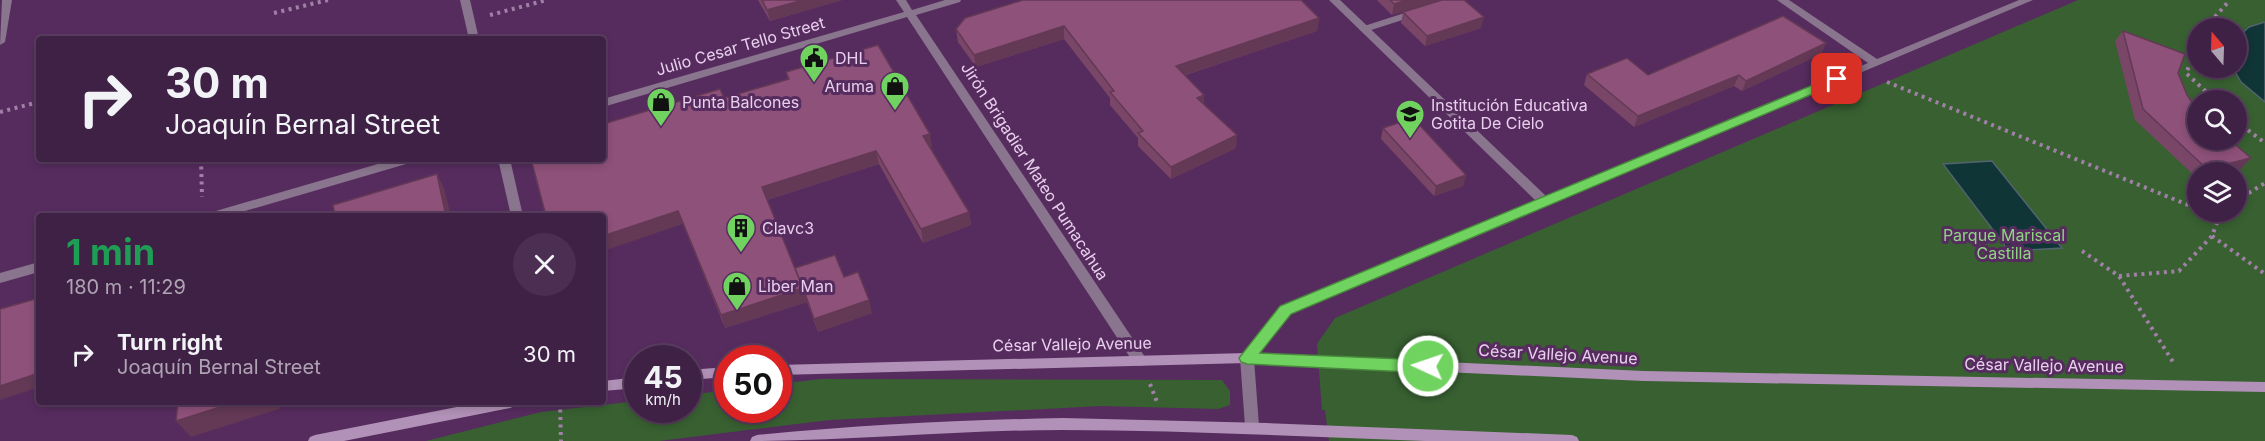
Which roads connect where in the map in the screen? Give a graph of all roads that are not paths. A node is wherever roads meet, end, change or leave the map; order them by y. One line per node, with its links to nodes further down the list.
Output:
1 (7, 0): 12 (street)
2 (465, 0): 11 (street)
3 (901, 0): 9 (street, Jirón Brigadier Mateo Pumacahua)
4 (956, 0): 9 (street, Julio Cesar Tello Street)
5 (1334, 0): 10 (street)
6 (1782, 0): 13 (street)
7 (2028, 0): 13 (street)
8 (1433, 7): 10 (street)
9 (910, 14): 14 (street, Julio Cesar Tello Street); 23 (street, Jirón Brigadier Mateo Pumacahua)
10 (1365, 29): 17 (street)
11 (473, 36)
12 (0, 42)
13 (1875, 63): 17 (street)
14 (606, 102)
15 (399, 162): 18 (street)
16 (505, 162): 19 (street)
17 (1544, 201): 22 (street)
18 (223, 213)
19 (516, 213)
20 (36, 268): 21 (street)
21 (0, 278)
22 (1247, 358): 23 (main road, César Vallejo Avenue); 27 (main road, César Vallejo Avenue); 29 (street)
23 (1140, 361): 24 (main road, César Vallejo Avenue)
24 (792, 369)
25 (624, 384): 26 (main road)
26 (606, 387)
27 (2265, 387)
28 (495, 405): 30 (main road)
29 (1252, 426): 31 (main road); 32 (main road)
30 (315, 441)
31 (757, 441)
32 (1572, 441)

